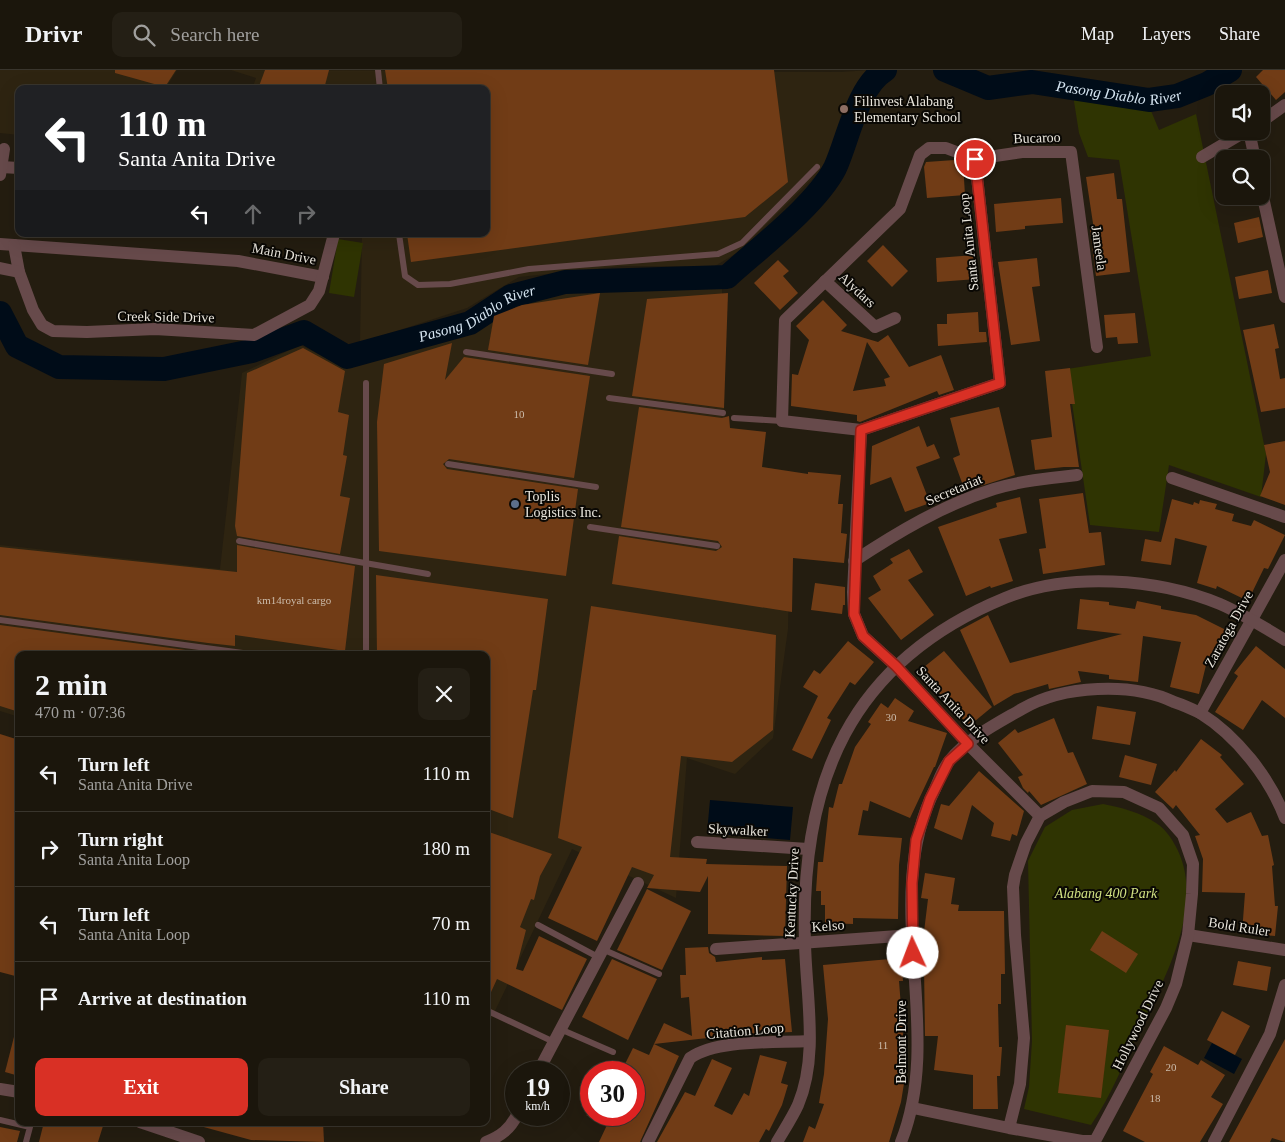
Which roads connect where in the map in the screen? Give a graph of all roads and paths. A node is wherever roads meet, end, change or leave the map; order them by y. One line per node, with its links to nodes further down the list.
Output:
1 (378, 70): 2 (lane)
2 (380, 85)
3 (1285, 105): 4 (street)
4 (1270, 116)
5 (1232, 140): 8 (street)
6 (4, 149): 12 (street)
7 (1071, 152): 9 (street, Bucaroo); 24 (street, Jameela)
8 (1202, 157)
9 (975, 159): 21 (street); 32 (street, Santa Anita Loop)
10 (817, 167): 15 (lane)
11 (15, 169): 12 (street)
12 (0, 171)
13 (1265, 205): 22 (street)
14 (333, 237): 20 (street, Creek Side Drive)
15 (399, 237)
16 (0, 244): 17 (street, Main Drive)
17 (14, 245): 19 (street, Creek Side Drive); 20 (street, Main Drive)
18 (0, 268): 19 (street)
19 (19, 272): 20 (street, Creek Side Drive)
20 (323, 277)
21 (826, 281): 23 (street, Alydars); 31 (street)
22 (1285, 297)
23 (895, 318)
24 (1098, 347)
25 (466, 352): 26 (lane)
26 (612, 374)
27 (366, 383): 43 (lane)
28 (609, 398): 29 (lane)
29 (723, 413)
30 (734, 418): 31 (lane)
31 (782, 422): 32 (street, Santa Anita Loop)
32 (861, 430): 42 (street, Santa Anita Drive)
33 (448, 464): 36 (lane)
34 (1077, 475): 42 (street, Secretariat)
35 (1172, 478): 37 (street)
36 (596, 487)
37 (1285, 517)
38 (590, 527): 40 (lane)
39 (239, 541): 43 (lane)
40 (717, 546)
41 (1285, 560): 45 (street, Zaratoga Drive)
42 (854, 561): 50 (street, Santa Anita Drive)
43 (366, 563): 44 (lane); 49 (lane)
44 (428, 574)
45 (1251, 619): 47 (street, Kentucky Drive); 50 (street, Kentucky Drive); 51 (street, Zaratoga Drive)
46 (0, 620): 48 (lane)
47 (1285, 640)
48 (229, 651)
49 (366, 651)
50 (896, 666): 52 (street, Santa Anita Drive); 56 (street, Kentucky Drive)
51 (1200, 713): 52 (street, Belmont Drive); 54 (street, Belmont Drive)
52 (968, 744): 53 (street, Santa Anita Drive); 60 (street, Belmont Drive)
53 (1040, 816): 59 (street, Hollywood Drive); 81 (street)
54 (1285, 818)
55 (697, 842): 56 (street, Skywalker)
56 (808, 849): 61 (street, Kentucky Drive)
57 (638, 883): 64 (street)
58 (538, 925): 64 (lane)
59 (1188, 935): 63 (street, Bold Ruler); 81 (street, Hollywood Drive)
60 (912, 936): 61 (street, Kelso); 75 (street, Belmont Drive)
61 (805, 943): 62 (street, Kelso); 70 (street, Kentucky Drive)
62 (716, 949)
63 (1285, 950)
64 (600, 953): 65 (lane); 68 (street)
65 (659, 974)
66 (1285, 986): 88 (street)
67 (490, 1012): 69 (lane)
68 (560, 1029): 69 (street); 71 (lane)
69 (554, 1042): 72 (street)
70 (809, 1042): 85 (street, Citation Loop); 86 (street, Kentucky Drive)
71 (613, 1052)
72 (544, 1061)
73 (0, 1089): 74 (street)
74 (15, 1091)
75 (913, 1108): 81 (street, Hollywood Drive); 87 (street, Belmont Drive)
76 (0, 1120): 77 (lane)
77 (15, 1124)
78 (26, 1126): 82 (lane)
79 (152, 1126): 83 (street)
80 (510, 1126): 84 (street)
81 (1009, 1128)
82 (26, 1142)
83 (199, 1142)
84 (486, 1142)
85 (648, 1142)
86 (777, 1142)
87 (901, 1142)
88 (1214, 1142)

